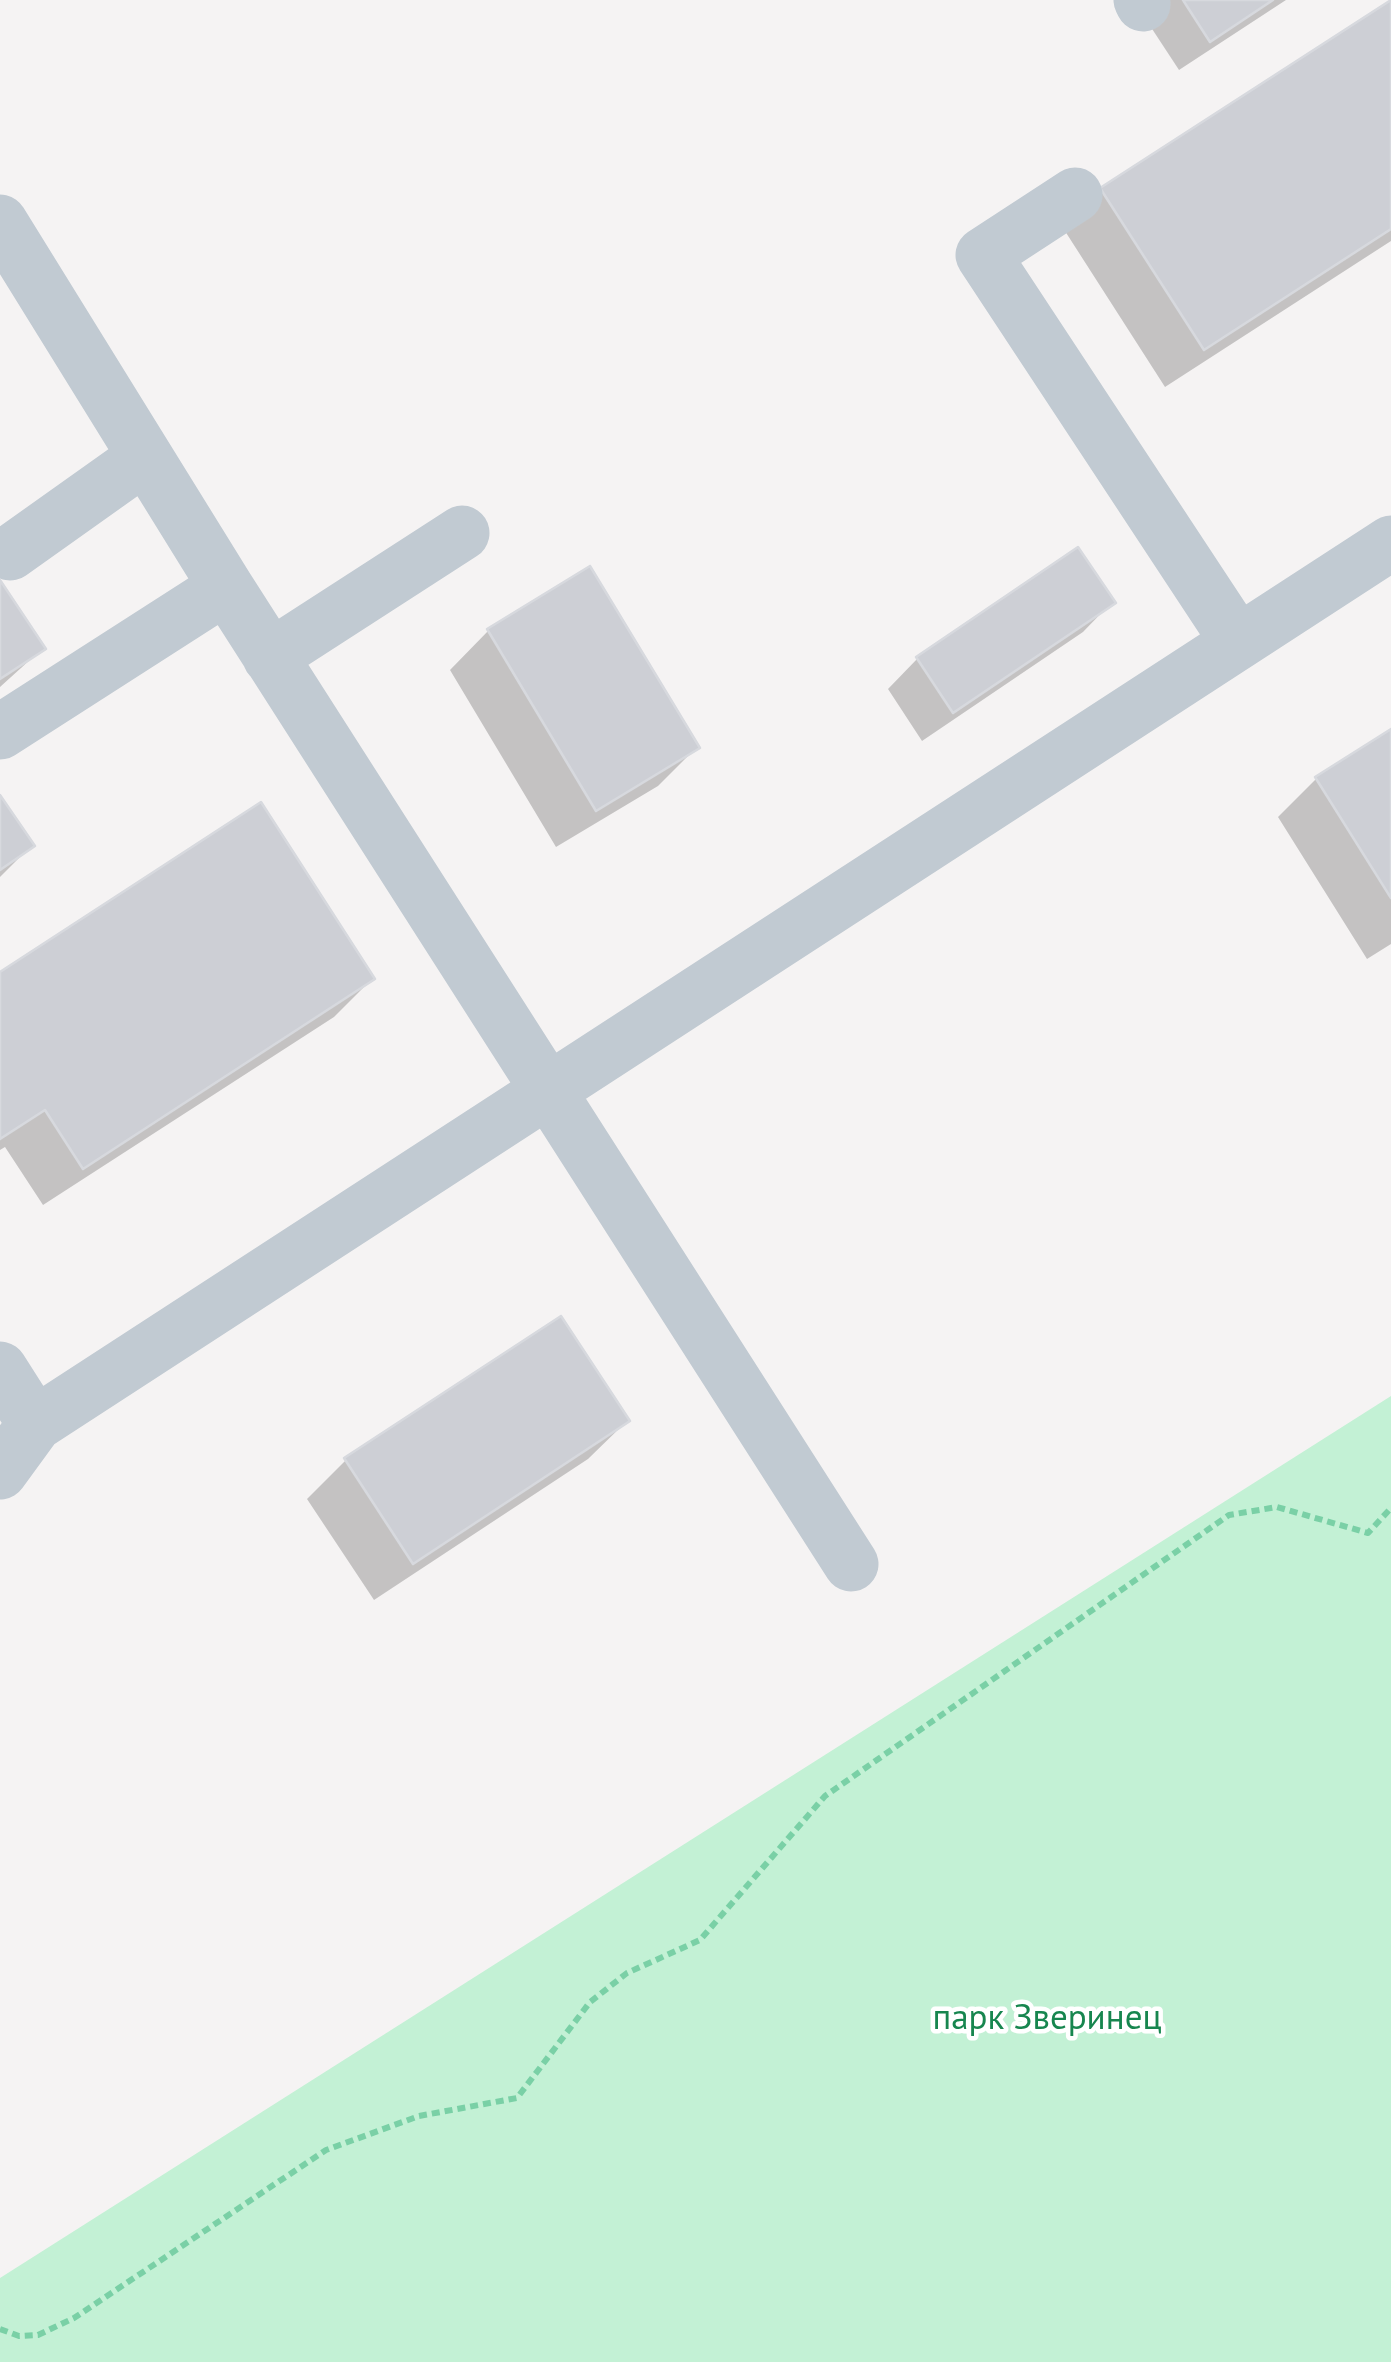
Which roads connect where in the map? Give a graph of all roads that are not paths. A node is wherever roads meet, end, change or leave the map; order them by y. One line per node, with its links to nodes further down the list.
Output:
1 (1076, 195): 8 (lane)
2 (0, 222): 3 (lane)
3 (146, 457): 6 (lane); 7 (lane)
4 (462, 533): 9 (lane)
5 (1391, 543): 8 (lane)
6 (10, 553)
7 (226, 586): 9 (lane); 10 (lane)
8 (1238, 642): 11 (lane)
9 (270, 657): 11 (lane)
10 (0, 732)
11 (547, 1090): 13 (lane); 15 (lane)
12 (0, 1369): 13 (lane)
13 (35, 1424): 14 (lane)
14 (0, 1472)
15 (851, 1564)

